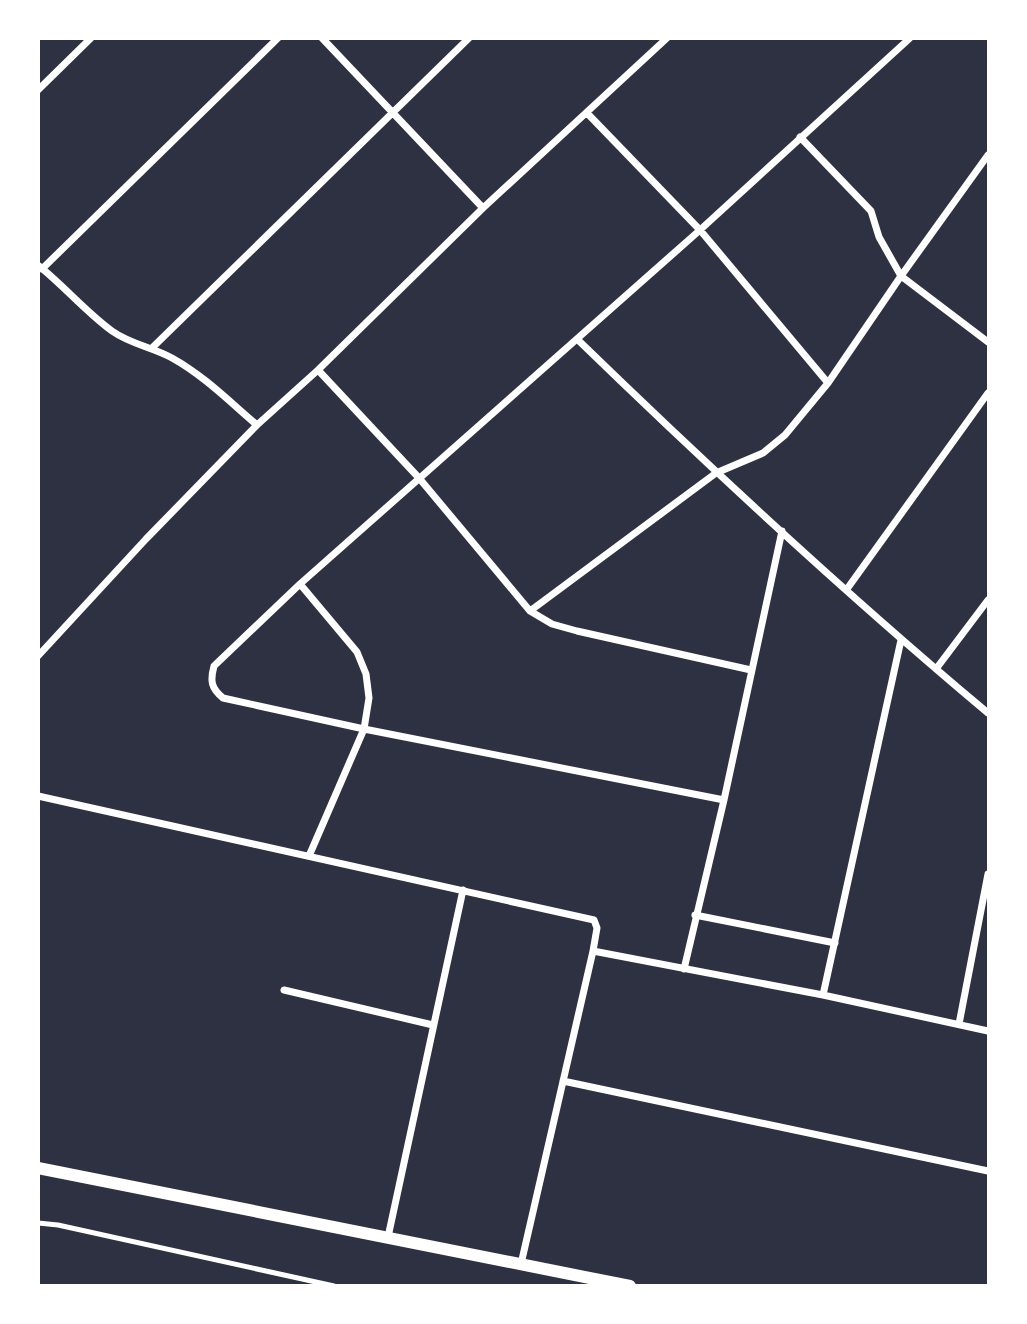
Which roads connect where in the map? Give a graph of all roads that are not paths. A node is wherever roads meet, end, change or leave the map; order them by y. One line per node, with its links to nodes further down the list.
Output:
1 (91, 38): 7 (street)
2 (278, 38): 16 (street)
3 (322, 38): 8 (street)
4 (469, 38): 8 (street)
5 (667, 38): 9 (street)
6 (910, 38): 10 (street)
7 (38, 90)
8 (394, 112): 14 (street); 20 (street)
9 (587, 113): 14 (street); 15 (street)
10 (800, 137): 15 (street); 17 (street)
11 (989, 155): 12 (street)
12 (981, 165): 13 (street); 17 (street)
13 (989, 171)
14 (483, 208): 21 (street)
15 (700, 230): 18 (street); 22 (street)
16 (40, 267): 20 (street)
17 (901, 276): 19 (street); 22 (street)
18 (577, 339): 25 (street); 26 (street)
19 (989, 342)
20 (152, 348): 24 (street)
21 (318, 370): 24 (street); 26 (street)
22 (828, 383): 25 (street)
23 (989, 393): 29 (street)
24 (257, 425): 33 (street)
25 (716, 473): 27 (street); 31 (street)
26 (419, 478): 28 (street); 31 (street)
27 (782, 531): 29 (street); 35 (street)
28 (300, 584): 37 (street); 37 (street)
29 (847, 589): 32 (street)
30 (989, 600): 34 (street)
31 (530, 611): 35 (street)
32 (901, 640): 34 (street); 44 (street)
33 (38, 656)
34 (936, 668): 36 (street)
35 (751, 670): 39 (street)
36 (989, 713)
37 (363, 729): 39 (street); 40 (street)
38 (38, 796): 40 (street)
39 (724, 800): 43 (street)
40 (309, 856): 42 (street)
41 (989, 874): 49 (street)
42 (463, 890): 45 (street); 50 (street)
43 (695, 915): 44 (street); 46 (street)
44 (835, 943): 48 (street)
45 (593, 951): 46 (street); 52 (street)
46 (684, 969): 48 (street)
47 (284, 990): 50 (street)
48 (823, 995): 49 (street)
49 (959, 1024): 51 (street)
50 (433, 1025): 56 (street)
51 (989, 1031)
52 (563, 1081): 54 (street); 57 (street)
53 (38, 1168): 56 (street)
54 (989, 1171)
55 (38, 1223): 58 (lane)
56 (388, 1237): 57 (street)
57 (521, 1264): 59 (street)
58 (334, 1286)
59 (630, 1286)

